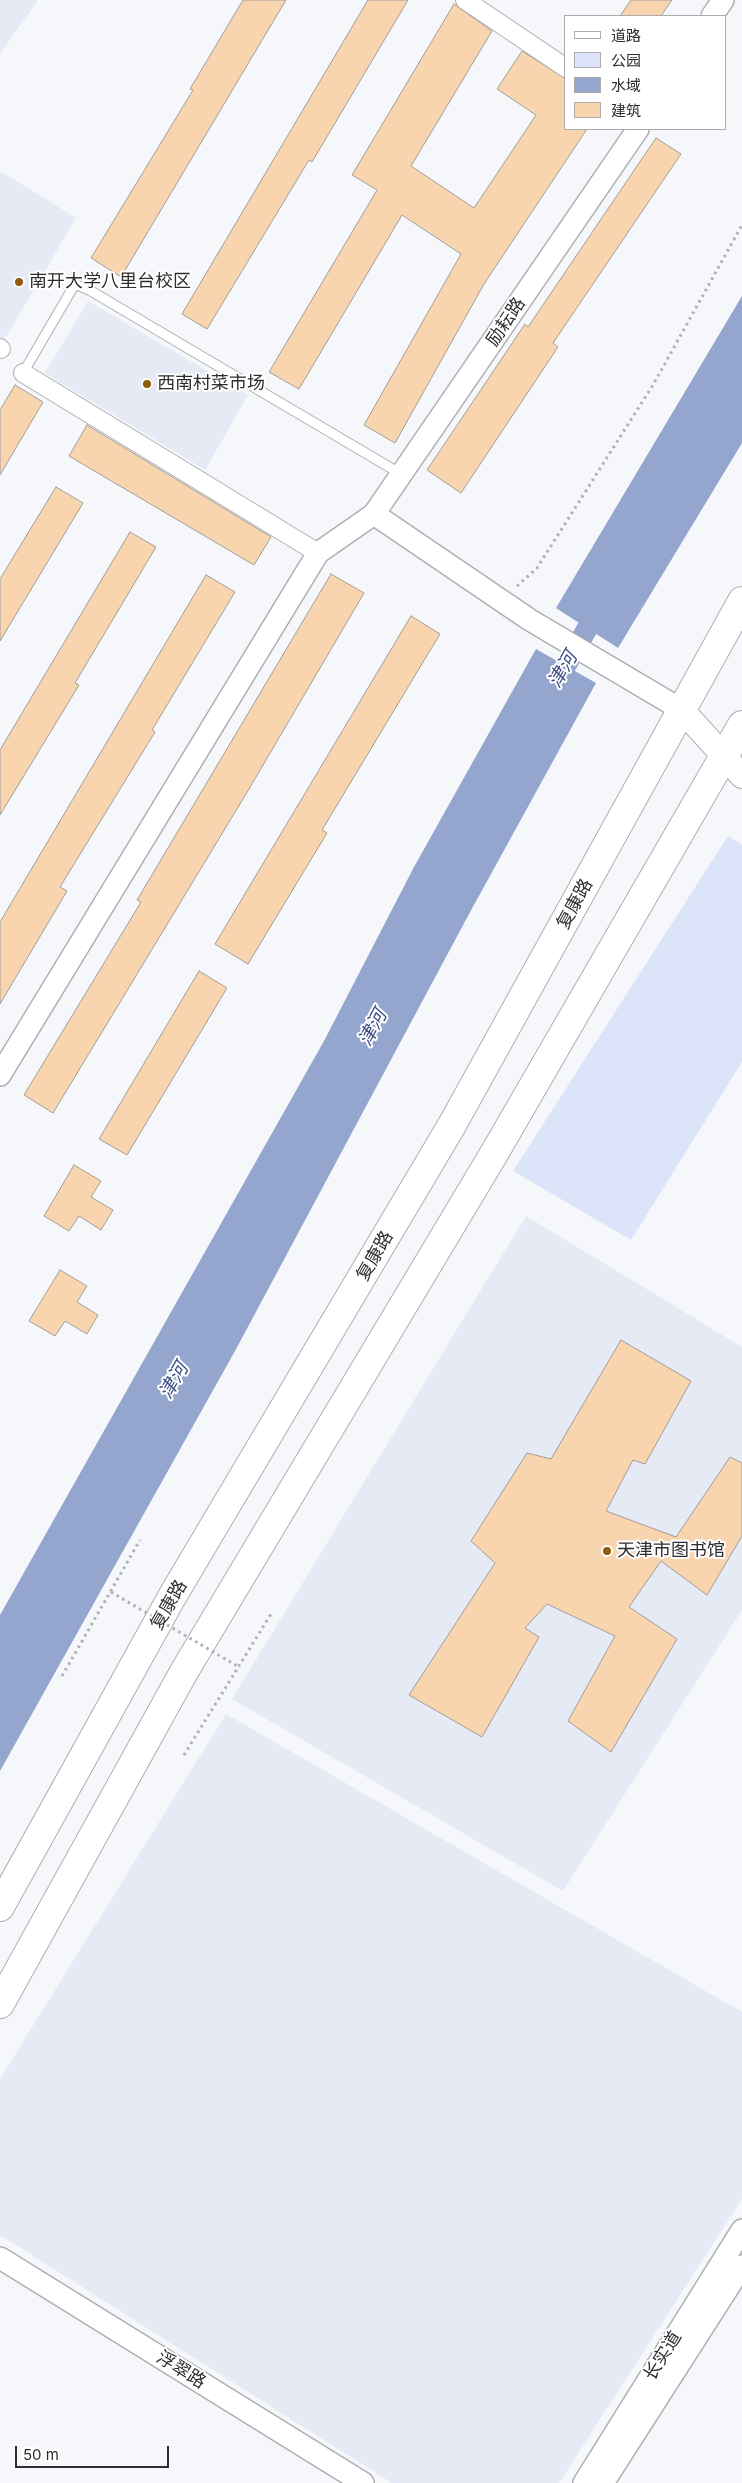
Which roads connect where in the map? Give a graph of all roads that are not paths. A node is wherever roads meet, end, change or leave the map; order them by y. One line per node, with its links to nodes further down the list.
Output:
1 (465, 0): 4 (street)
2 (723, 0): 3 (street)
3 (713, 15)
4 (564, 67)
5 (637, 130): 7 (street, 励耘路)
6 (24, 372): 7 (lane); 9 (street)
7 (402, 475): 8 (street, 励耘路)
8 (374, 514): 9 (street, 励耘路); 11 (street)
9 (318, 553): 14 (street)
10 (742, 600): 11 (highway, 复康路)
11 (682, 710): 12 (main road); 15 (highway, 复康路)
12 (739, 749): 13 (street); 16 (highway)
13 (742, 786)
14 (0, 1075)
15 (0, 1907)
16 (0, 2004)
17 (742, 2230): 21 (street, 长实道)
18 (0, 2258): 20 (street, 浮翠路)
19 (742, 2266): 22 (street, 长实道)
20 (363, 2483)
21 (584, 2483)
22 (603, 2483)

